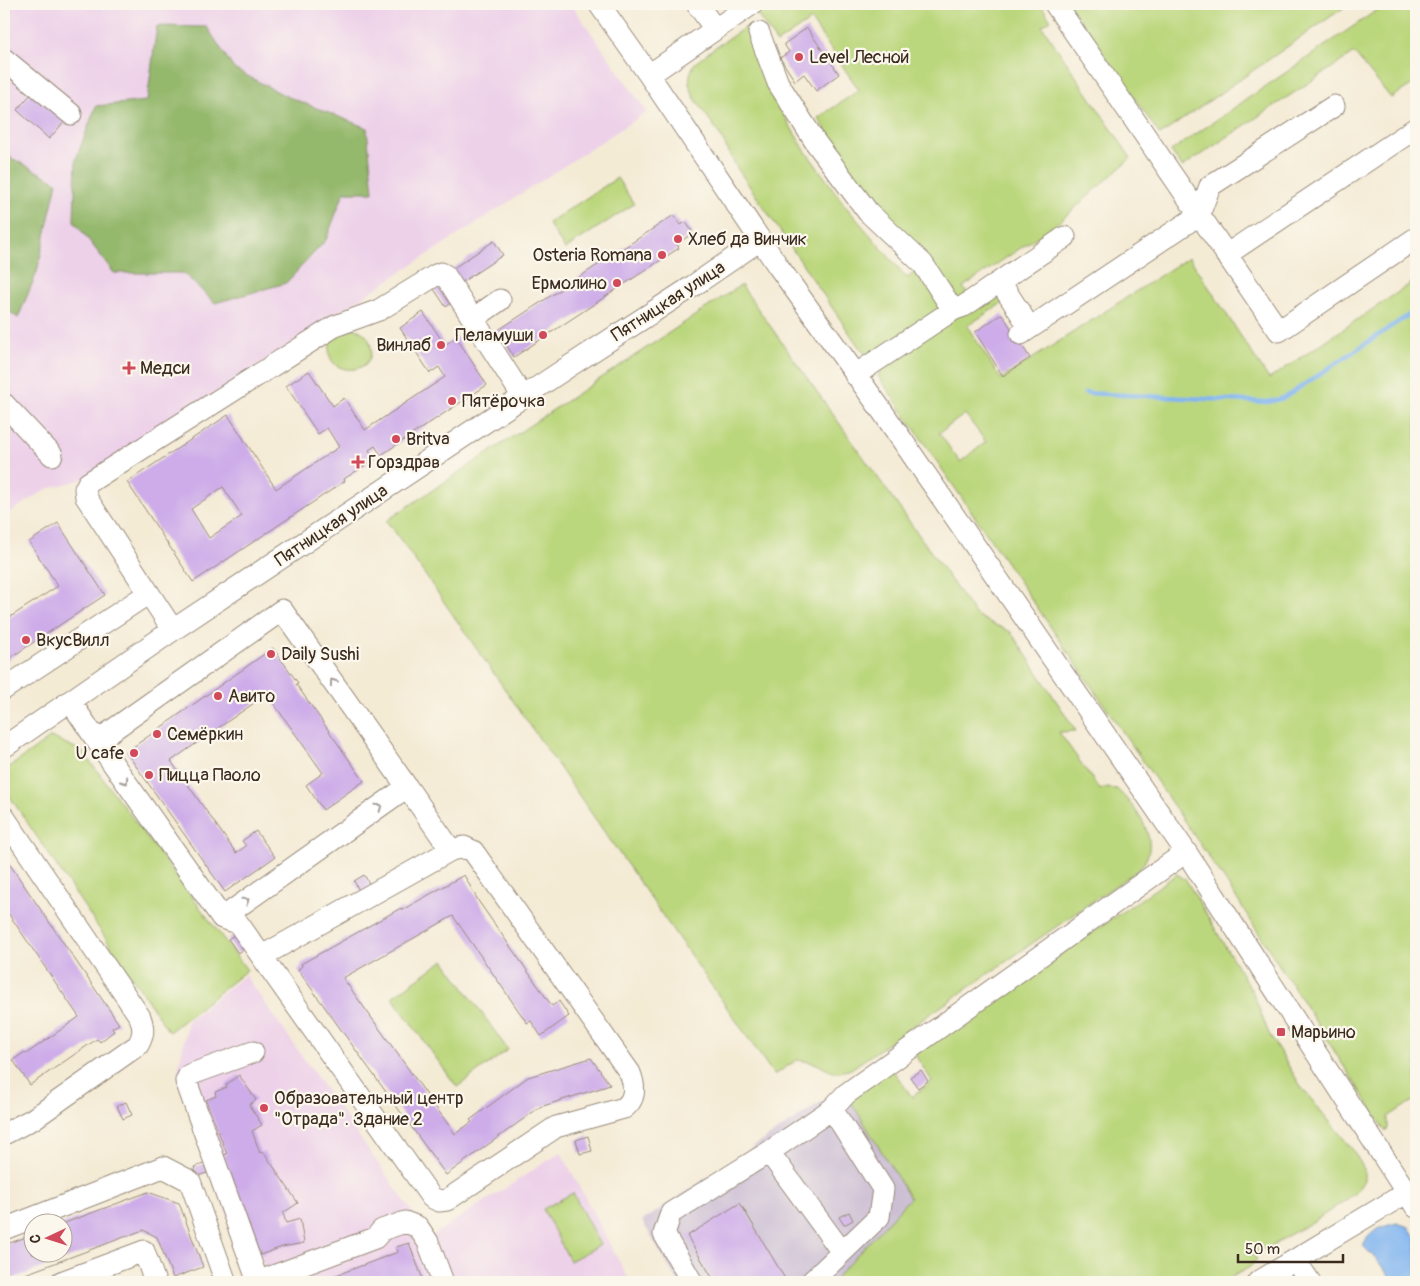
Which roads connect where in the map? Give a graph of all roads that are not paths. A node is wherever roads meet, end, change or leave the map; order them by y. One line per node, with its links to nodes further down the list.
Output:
1 (599, 4): 8 (street)
2 (697, 4): 5 (street)
3 (752, 4): 5 (street)
4 (1056, 4): 12 (street)
5 (715, 29): 8 (street)
6 (759, 33): 19 (street)
7 (4, 58): 10 (street)
8 (649, 75): 15 (street)
9 (1334, 106): 12 (street)
10 (71, 114)
11 (1416, 128): 16 (street)
12 (1199, 215): 16 (street); 17 (street)
13 (1065, 237): 17 (street)
14 (1416, 238): 16 (street)
15 (760, 240): 21 (street); 22 (street, Пятницкая улица)
16 (1226, 255)
17 (1000, 282): 19 (street)
18 (500, 300): 20 (street)
19 (953, 310): 21 (street)
20 (473, 319): 22 (street); 25 (street)
21 (855, 375): 34 (street)
22 (523, 397): 26 (street, Пятницкая улица)
23 (4, 404): 24 (street)
24 (52, 454)
25 (149, 593): 26 (street); 27 (street)
26 (173, 630): 28 (street, Пятницкая улица)
27 (4, 689)
28 (70, 701): 29 (street); 30 (street, Пятницкая улица)
29 (97, 741): 31 (street, one-way to 29); 35 (street, one-way to 35)
30 (4, 747)
31 (407, 787): 33 (street); 35 (street, one-way to 31)
32 (4, 817): 39 (street)
33 (451, 850): 36 (street); 36 (street)
34 (1186, 852): 38 (street); 41 (street)
35 (222, 918): 36 (street)
36 (262, 956)
37 (253, 1052): 48 (street)
38 (832, 1109): 40 (street); 43 (street)
39 (4, 1134)
40 (769, 1152): 43 (street); 50 (street)
41 (1411, 1200): 44 (street)
42 (4, 1228): 47 (street)
43 (842, 1252): 51 (street)
44 (1295, 1260): 52 (street); 53 (street)
45 (61, 1282): 46 (street)
46 (156, 1282)
47 (225, 1282)
48 (258, 1282): 49 (street)
49 (443, 1282)
50 (692, 1282)
51 (811, 1282)
52 (1258, 1282)
53 (1310, 1282)

